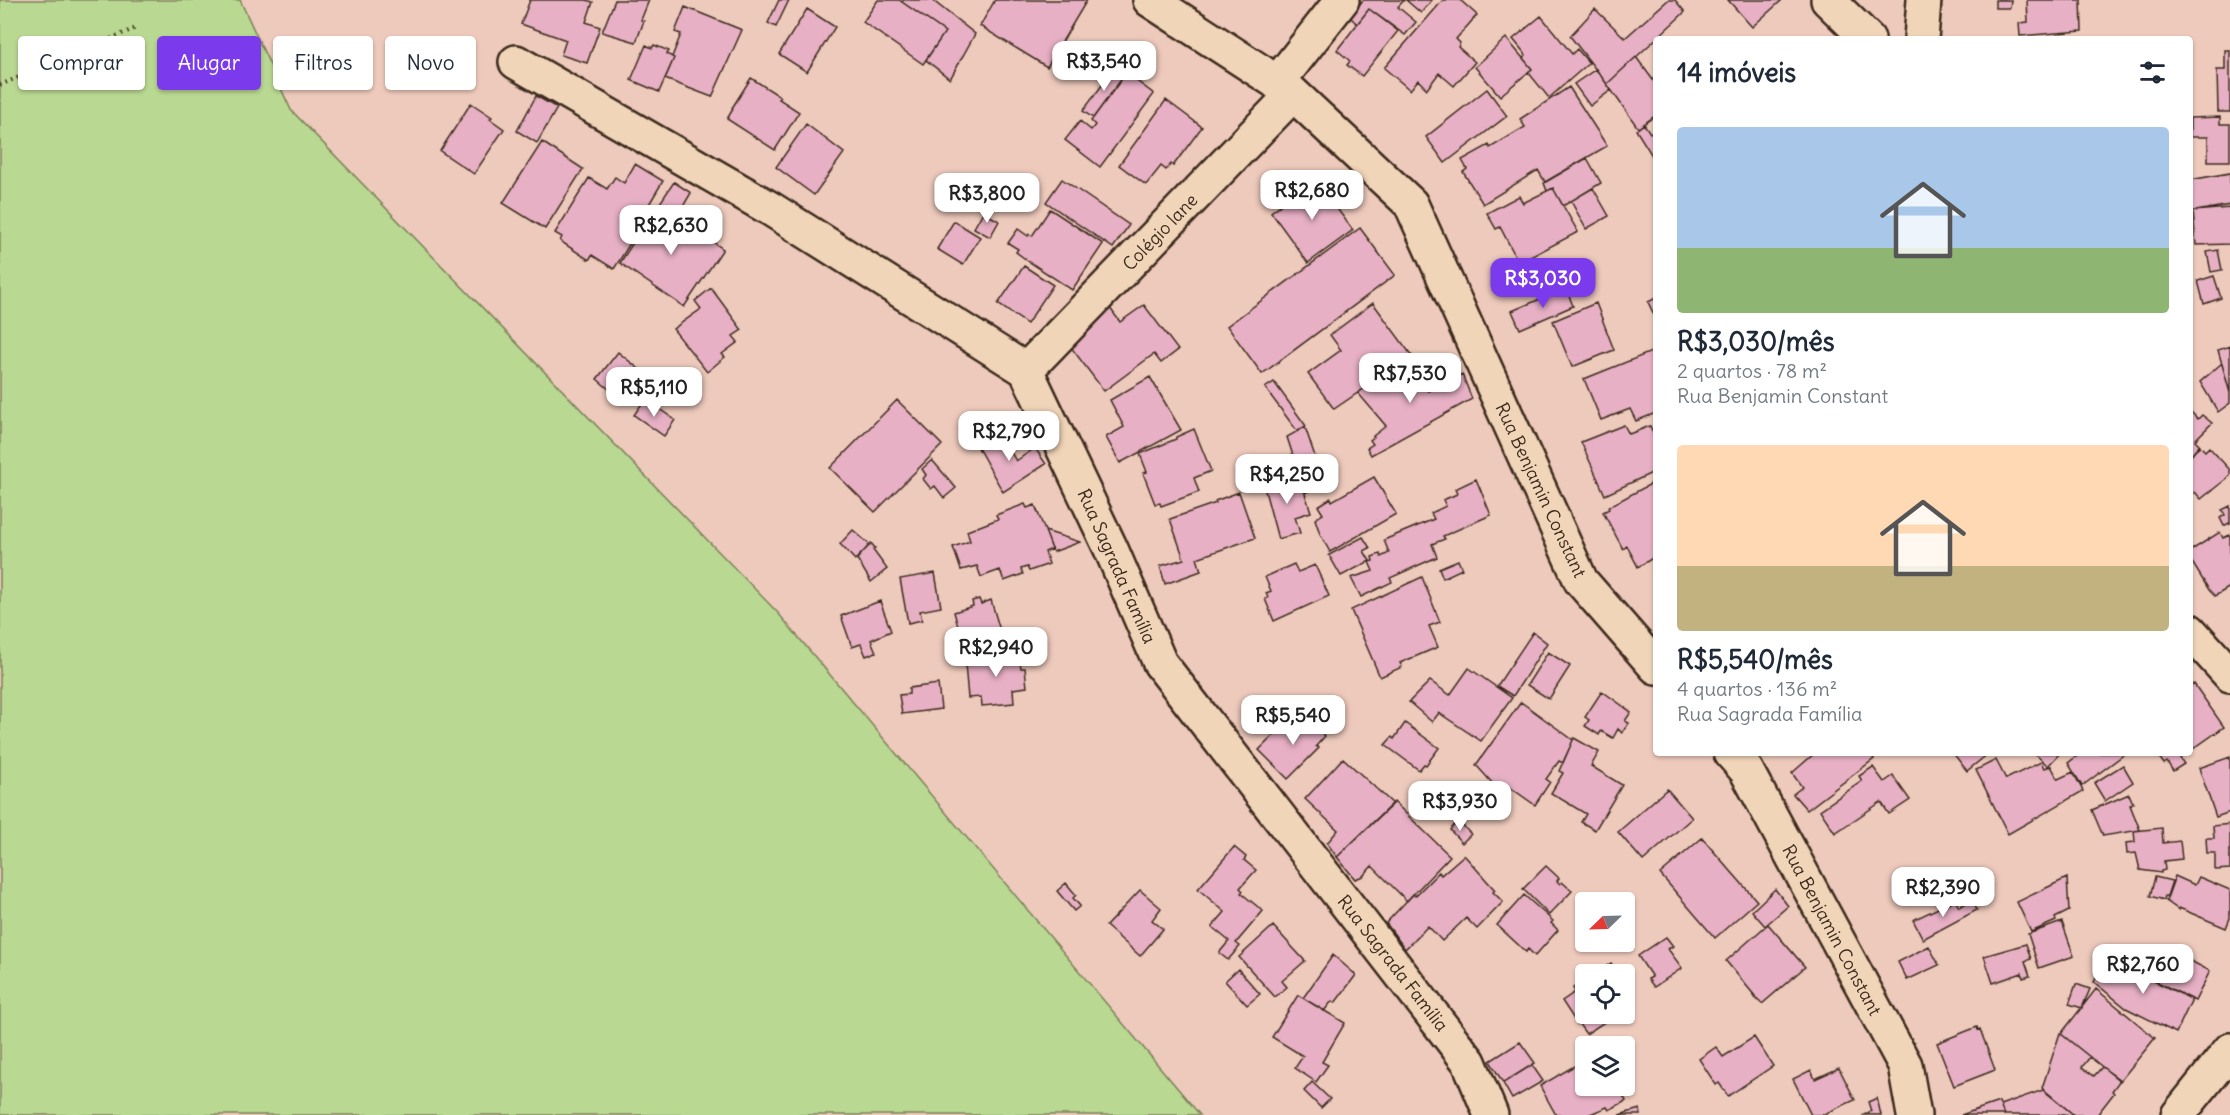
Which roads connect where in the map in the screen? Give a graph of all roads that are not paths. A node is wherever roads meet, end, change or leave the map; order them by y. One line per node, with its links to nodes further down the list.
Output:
1 (1150, 0): 8 (street, Rua Benjamin Constant)
2 (1342, 0): 8 (street, Colégio lane)
3 (1828, 0): 5 (street)
4 (1924, 0): 6 (street)
5 (1865, 36)
6 (1921, 36)
7 (516, 62): 9 (street)
8 (1285, 88): 9 (street, Colégio lane); 11 (street, Rua Benjamin Constant)
9 (1026, 370): 15 (street, Rua Sagrada Família)
10 (2193, 634): 12 (street)
11 (1653, 664)
12 (2230, 675)
13 (1734, 756): 16 (street, Rua Benjamin Constant)
14 (2230, 1050): 17 (street)
15 (1491, 1115)
16 (1914, 1115)
17 (2178, 1115)

